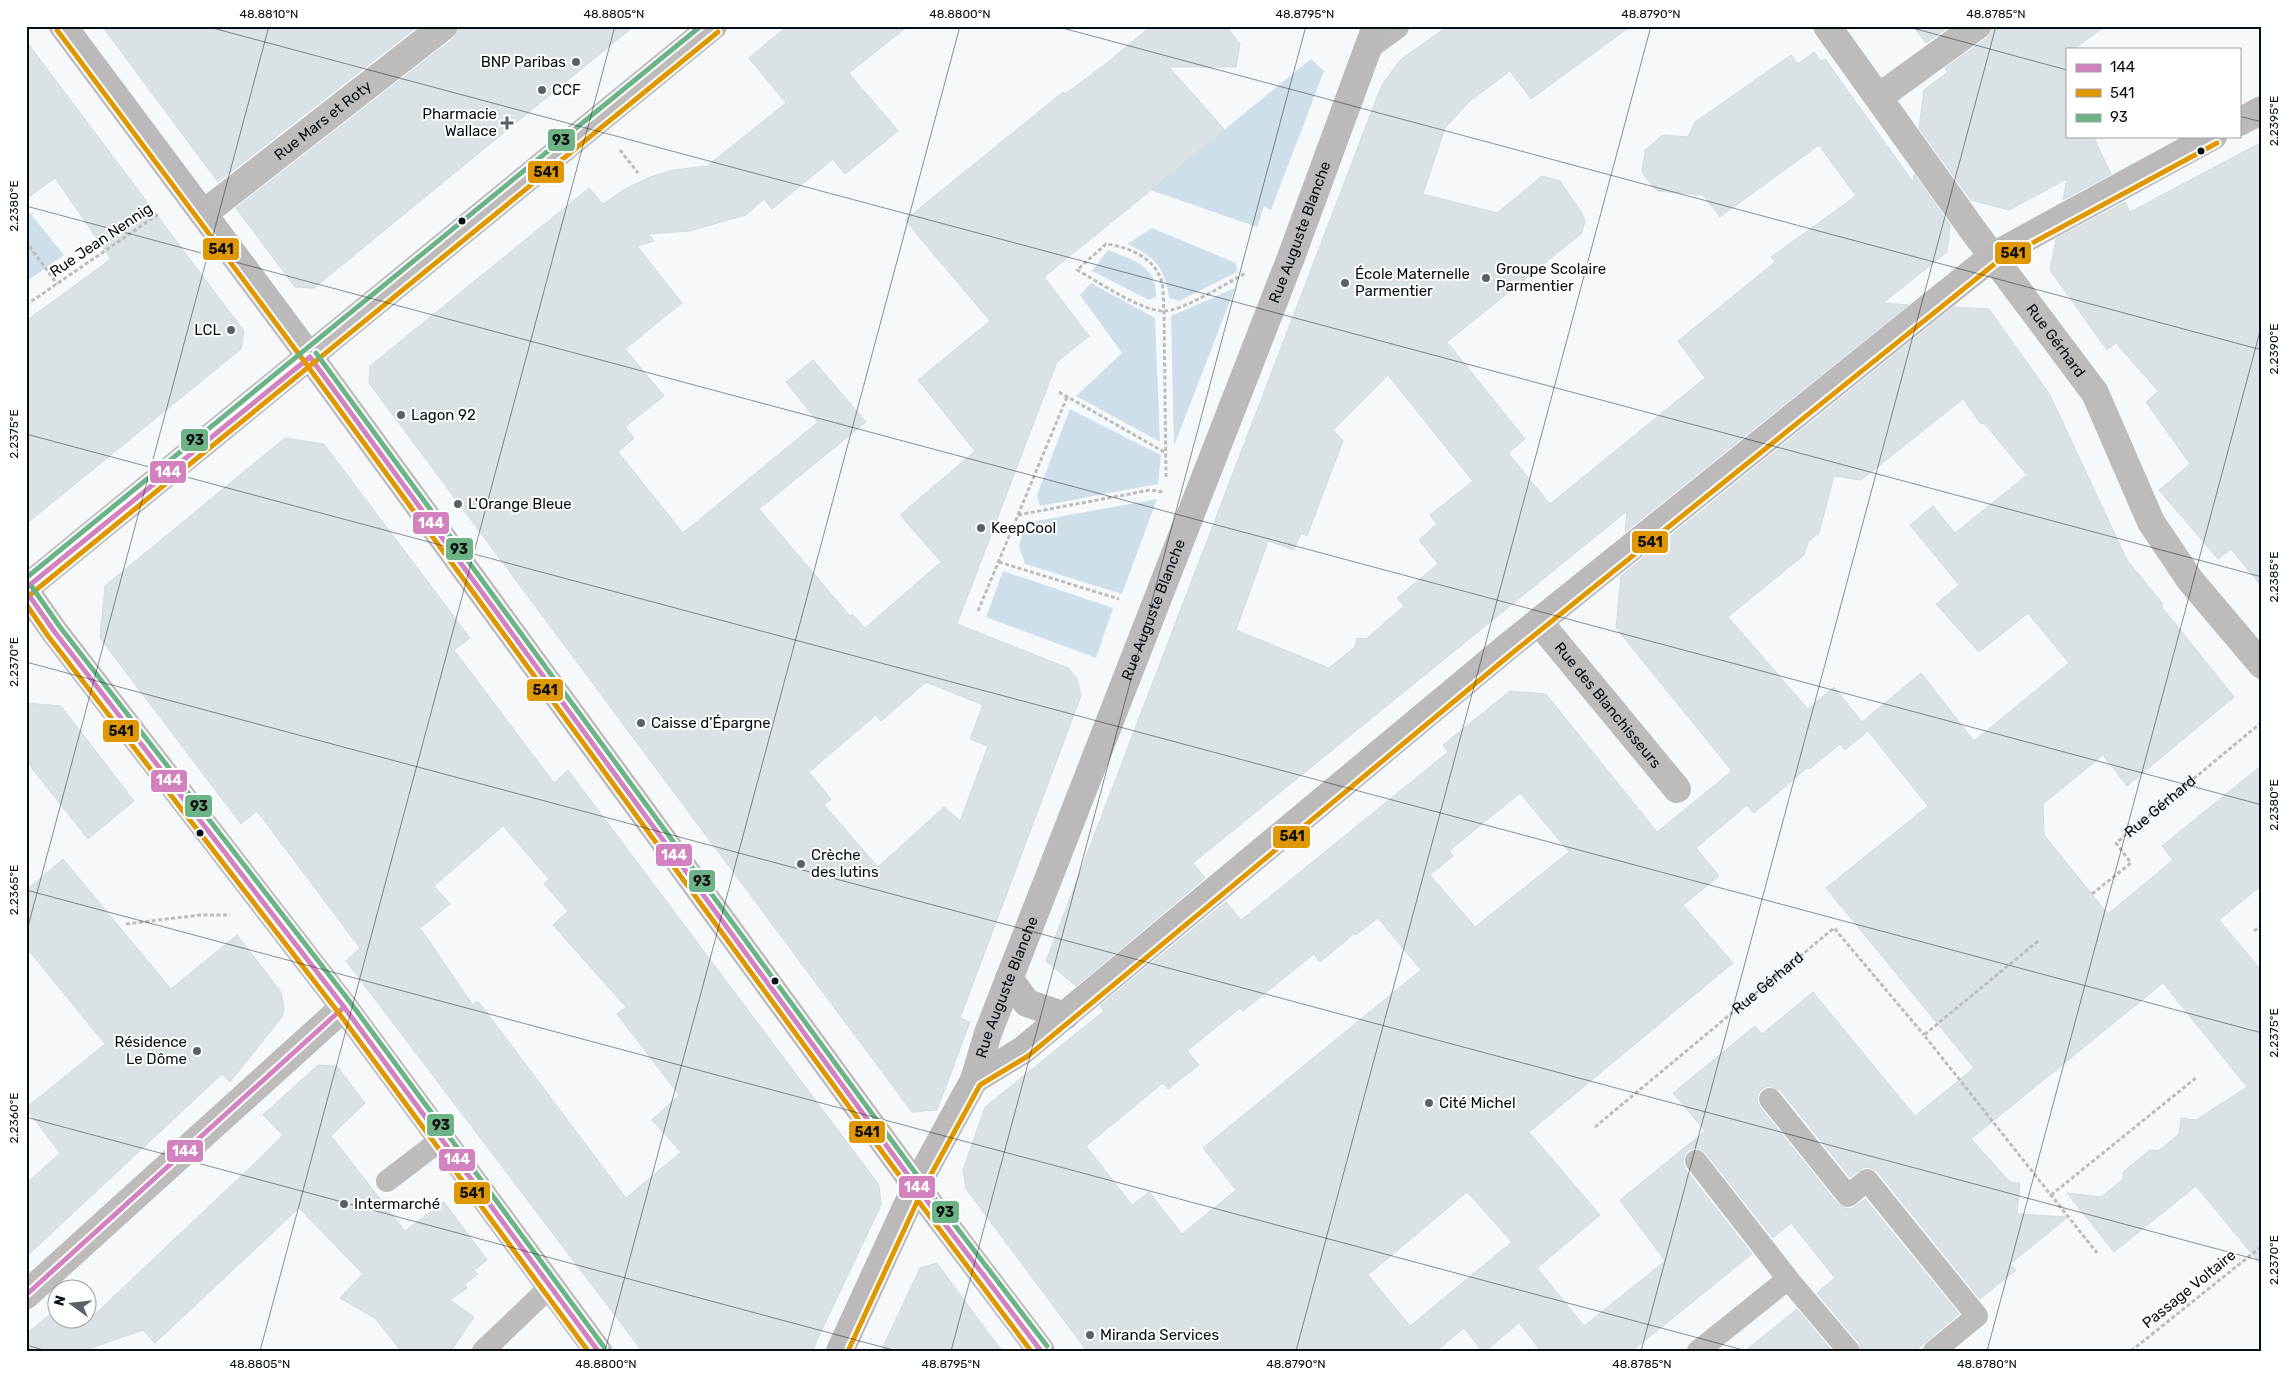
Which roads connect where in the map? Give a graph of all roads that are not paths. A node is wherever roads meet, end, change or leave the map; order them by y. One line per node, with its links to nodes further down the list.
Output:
1 (63, 26): 12 (street)
2 (444, 26): 12 (street, Rue Mars et Roty)
3 (713, 26): 14 (street)
4 (1395, 26): 7 (street)
5 (1828, 26): 8 (street, Rue Gérhard)
6 (1977, 26): 8 (street)
7 (1373, 35): 19 (street, Rue Auguste Blanche)
8 (1878, 97): 13 (street, Rue Gérhard)
9 (2262, 110): 10 (street)
10 (2240, 121)
11 (2209, 138): 13 (street)
12 (196, 204): 14 (street)
13 (1993, 256): 16 (street); 17 (street, Rue Gérhard)
14 (310, 357): 15 (street); 27 (street)
15 (26, 589): 20 (street)
16 (1539, 622): 18 (street, Rue des Blanchisseurs); 21 (street)
17 (2262, 665)
18 (1677, 789)
19 (1009, 979): 21 (street); 22 (street, Rue Auguste Blanche)
20 (344, 1006): 24 (street); 30 (street)
21 (1065, 1016): 22 (street)
22 (974, 1080): 27 (street, Rue Auguste Blanche)
23 (1770, 1099): 37 (lane)
24 (442, 1139): 26 (lane); 29 (street)
25 (1696, 1161): 28 (lane)
26 (388, 1181)
27 (916, 1186): 33 (street, Rue Auguste Blanche); 34 (street)
28 (1788, 1279): 35 (lane); 36 (lane)
29 (551, 1286): 31 (lane); 32 (street)
30 (26, 1294)
31 (483, 1351)
32 (598, 1351)
33 (840, 1351)
34 (1041, 1351)
35 (1698, 1351)
36 (1849, 1351)
37 (1934, 1351)

